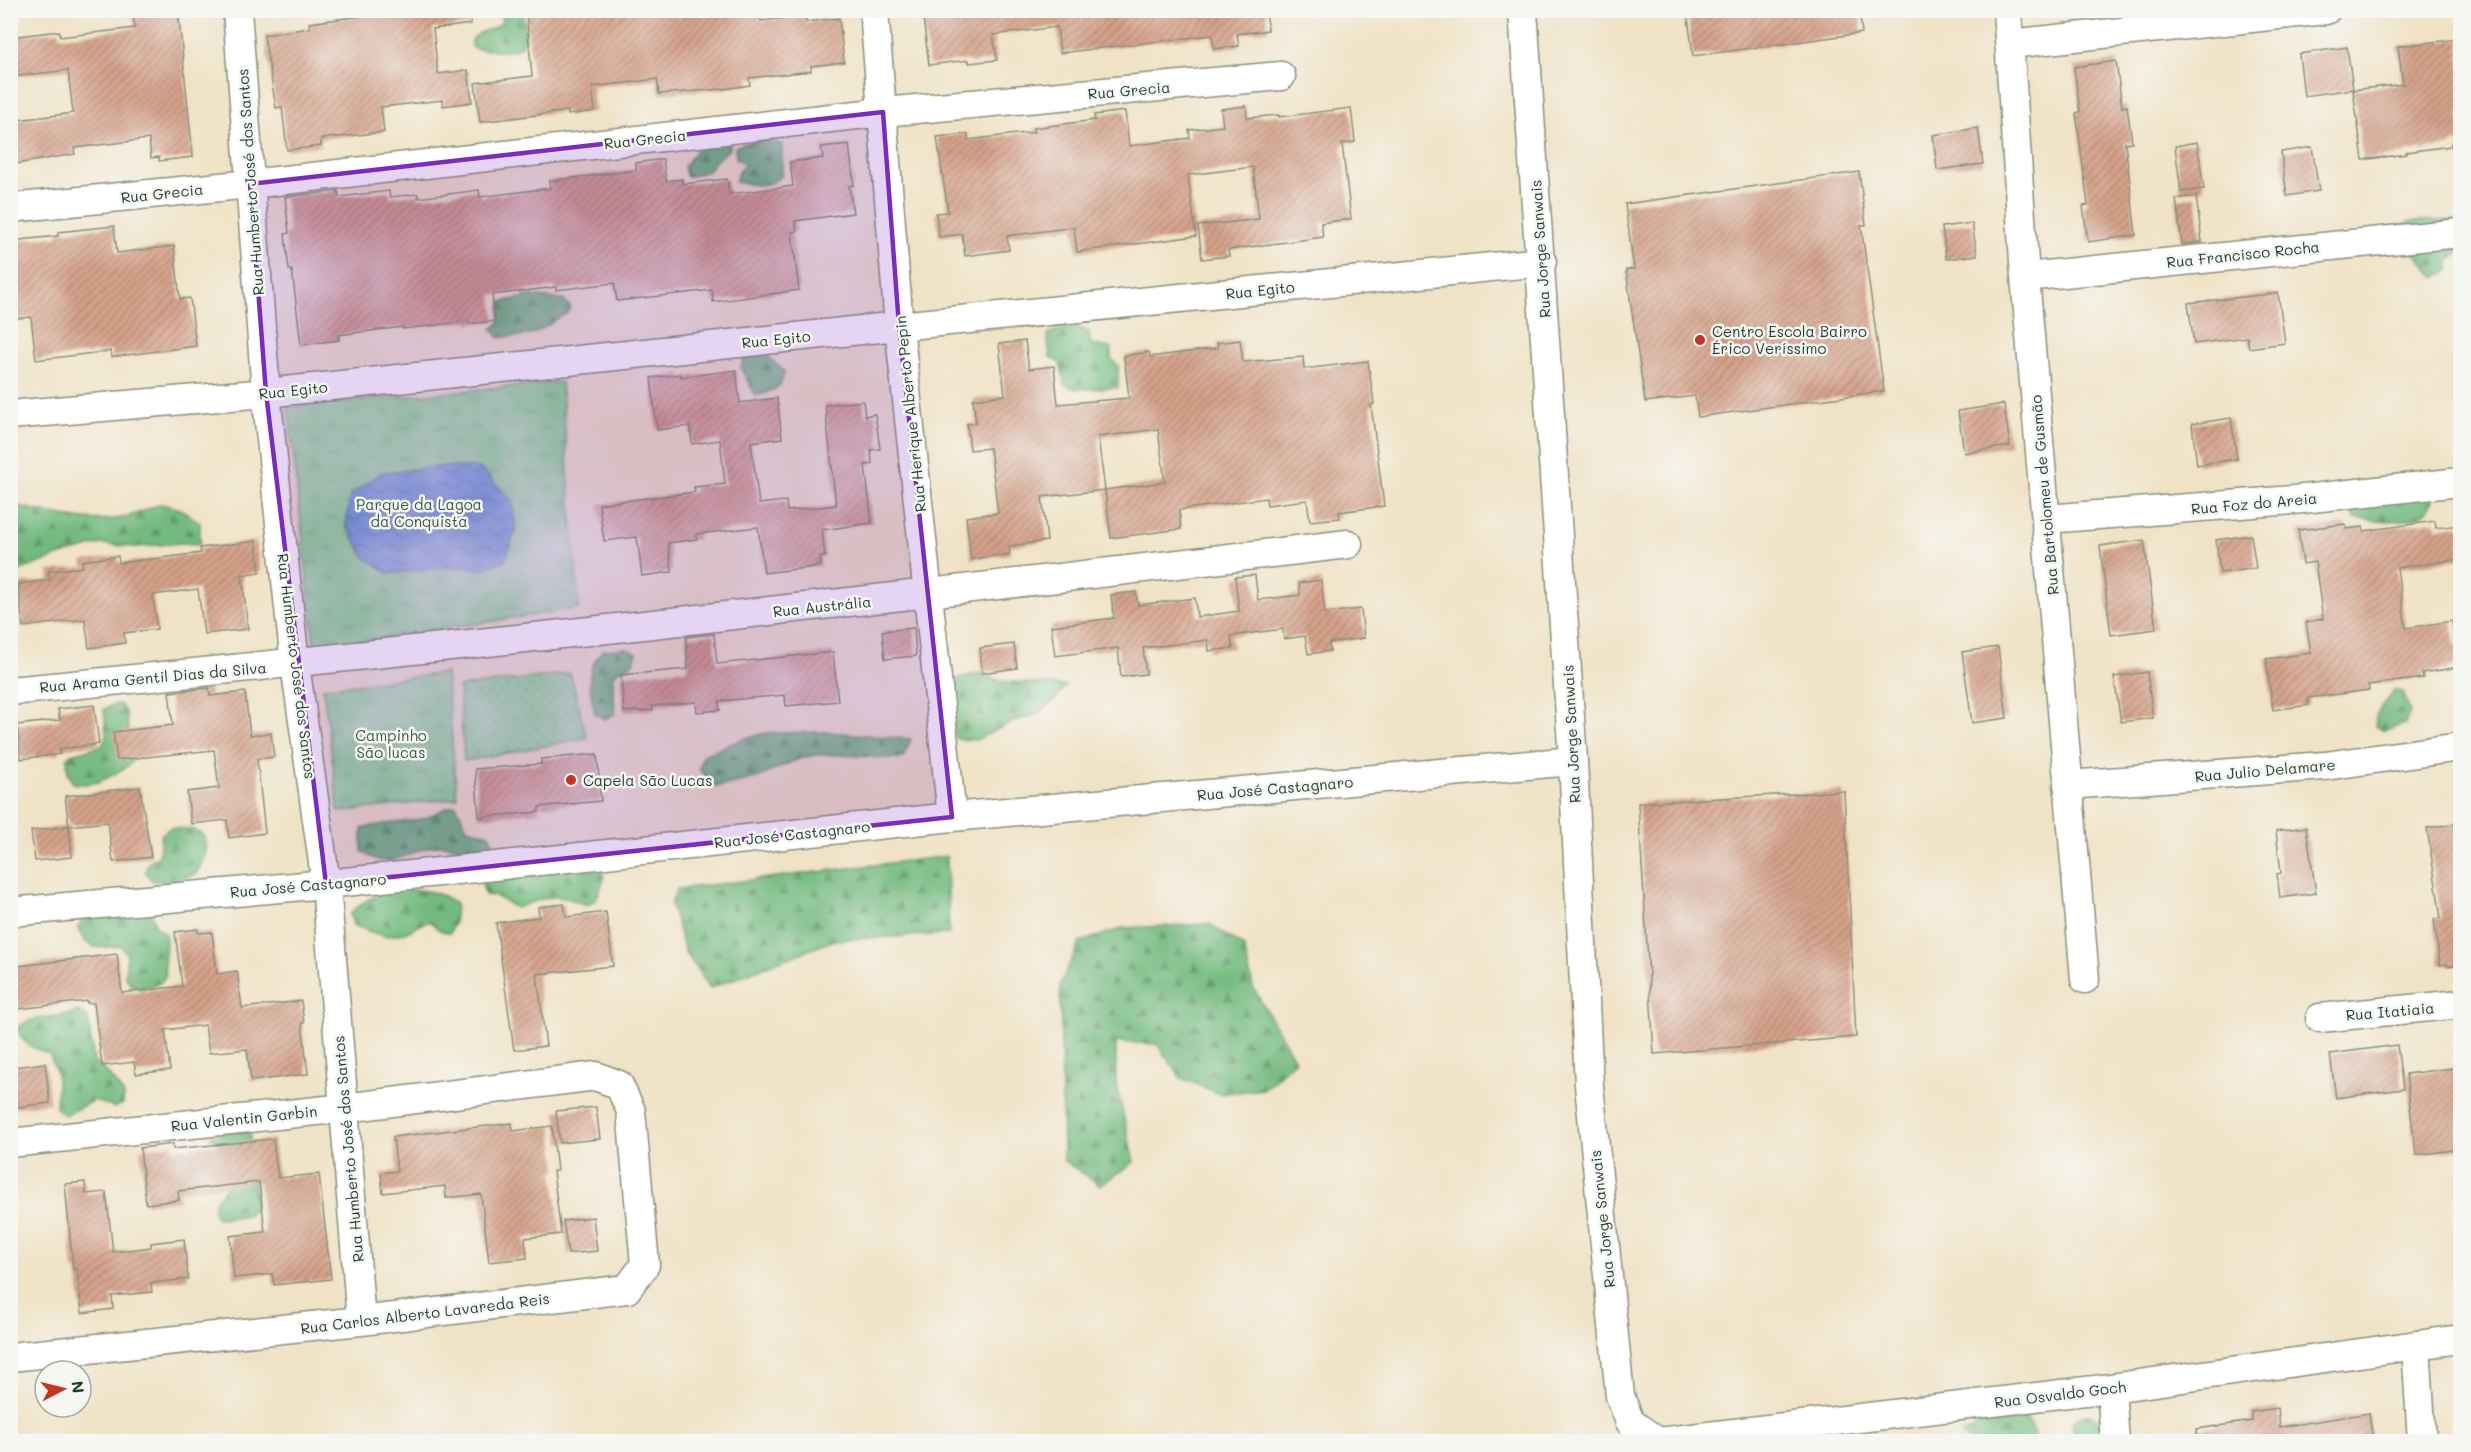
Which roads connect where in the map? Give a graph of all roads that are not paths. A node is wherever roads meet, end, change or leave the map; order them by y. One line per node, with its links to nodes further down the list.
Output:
1 (237, 10): 9 (street, Rua Humberto José dos Santos)
2 (874, 10): 8 (street, Rua Herique Alberto Pepin)
3 (1523, 10): 12 (street, Rua Jorge Sanwais)
4 (2007, 10): 6 (street, Rua Bartolomeu de Gusmão)
5 (2326, 10): 6 (street)
6 (2010, 44): 13 (street, Rua Bartolomeu de Gusmão)
7 (1281, 76): 8 (street, Rua Grecia)
8 (883, 112): 9 (street, Rua Grecia); 14 (street, Rua Herique Alberto Pepin)
9 (250, 184): 10 (street, Rua Grecia); 15 (street, Rua Humberto José dos Santos)
10 (10, 208)
11 (2460, 233): 13 (street, Rua Francisco Rocha)
12 (1542, 262): 14 (street, Rua Egito); 24 (street, Rua Jorge Sanwais)
13 (2025, 277): 18 (street, Rua Bartolomeu de Gusmão)
14 (899, 326): 15 (street, Rua Egito); 20 (street, Rua Herique Alberto Pepin)
15 (266, 393): 16 (street, Rua Egito); 21 (street, Rua Humberto José dos Santos)
16 (10, 415)
17 (2460, 482): 18 (street, Rua Foz do Areia)
18 (2046, 519): 25 (street, Rua Bartolomeu de Gusmão)
19 (1348, 544): 20 (street, Rua Austrália)
20 (929, 594): 21 (street, Rua Austrália); 26 (street, Rua Herique Alberto Pepin)
21 (295, 664): 22 (street, Rua Arama Gentil Dias da Silva); 27 (street, Rua Humberto José dos Santos)
22 (10, 691)
23 (2460, 747): 25 (street, Rua Julio Delamare)
24 (1573, 761): 26 (street, Rua José Castagnaro); 40 (street, Rua Jorge Sanwais)
25 (2068, 785): 29 (street, Rua Bartolomeu de Gusmão)
26 (952, 817): 27 (street, Rua José Castagnaro)
27 (326, 884): 28 (street, Rua José Castagnaro); 33 (street, Rua Humberto José dos Santos)
28 (10, 912)
29 (2085, 979)
30 (2460, 1004): 31 (street, Rua Itatiaia)
31 (2320, 1018)
32 (619, 1084): 33 (street, Rua Valentin Garbin); 35 (street, Rua Carlos Alberto Lavareda Reis)
33 (345, 1108): 34 (street, Rua Valentin Garbin); 35 (street, Rua Humberto José dos Santos)
34 (10, 1143)
35 (361, 1321): 38 (street, Rua Carlos Alberto Lavareda Reis)
36 (2460, 1339): 37 (street, Rua Osvaldo Goch)
37 (2416, 1345): 39 (street, Rua Osvaldo Goch); 42 (street)
38 (10, 1357)
39 (2111, 1388): 40 (street, Rua Osvaldo Goch); 41 (street)
40 (1658, 1442)
41 (2115, 1442)
42 (2422, 1442)

